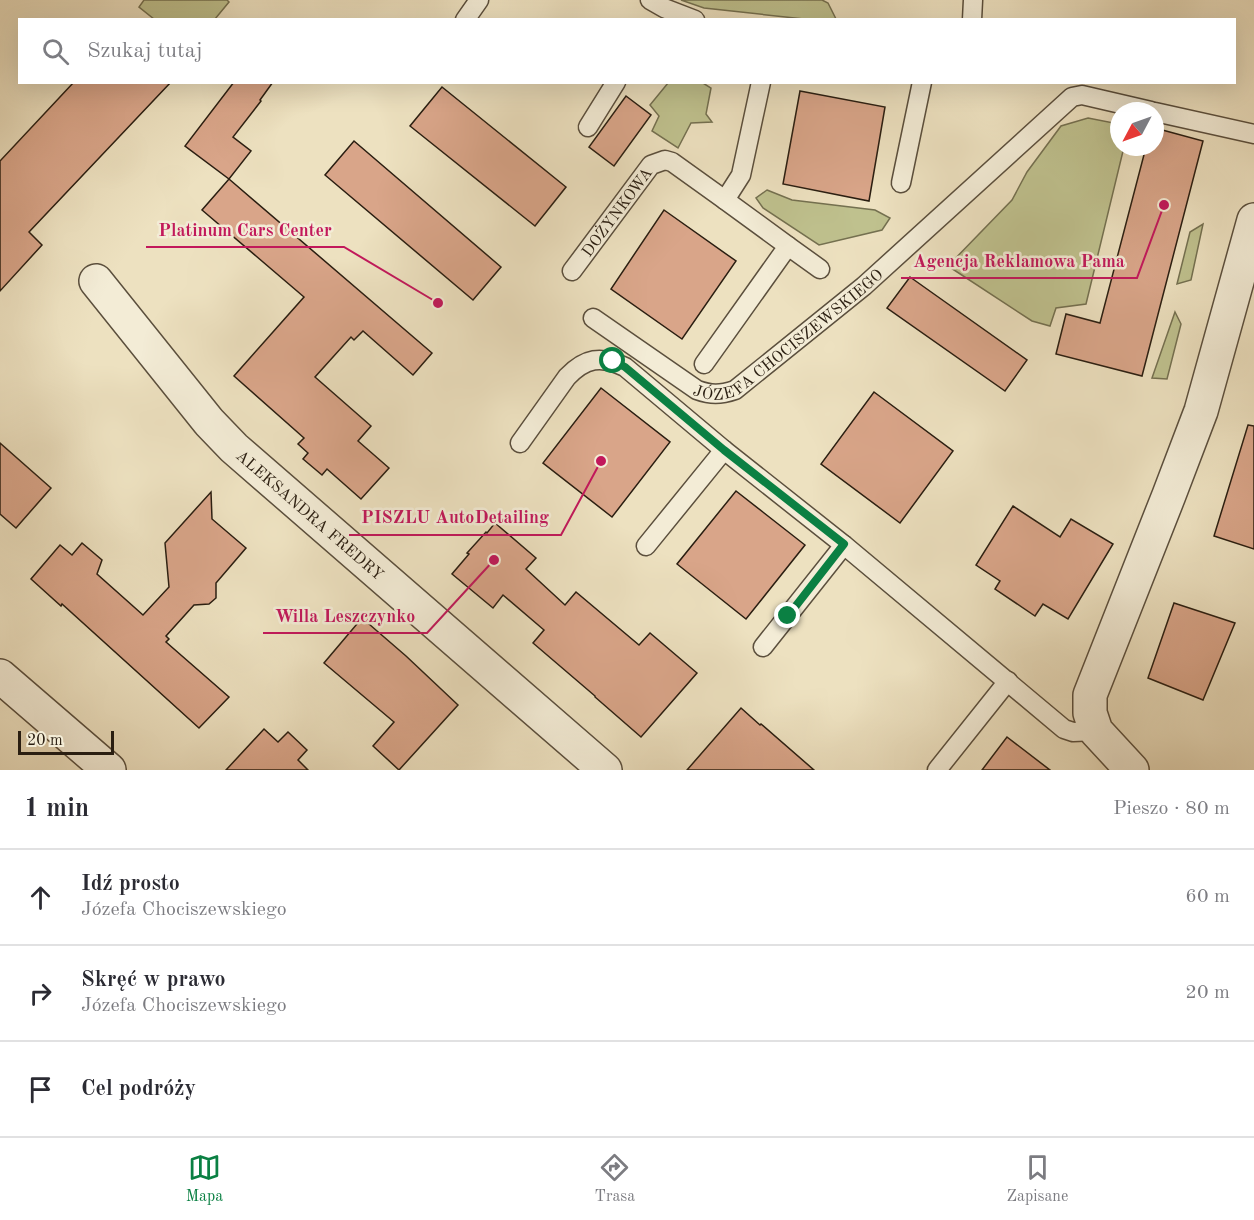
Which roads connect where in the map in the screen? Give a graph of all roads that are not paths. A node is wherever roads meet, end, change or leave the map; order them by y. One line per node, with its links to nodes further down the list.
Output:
1 (479, 0): 4 (lane)
2 (973, 0): 6 (lane)
3 (657, 9): 5 (lane)
4 (466, 18)
5 (688, 18)
6 (972, 18)
7 (615, 84): 12 (lane)
8 (761, 84): 15 (lane)
9 (922, 84): 14 (lane)
10 (1113, 102): 21 (lane, JÓZEFA CHOCISZEWSKIEGO)
11 (1164, 114): 13 (lane, JÓZEFA CHOCISZEWSKIEGO)
12 (588, 127)
13 (1254, 134)
14 (901, 183)
15 (725, 200): 17 (lane, DOŻYNKOWA); 19 (lane, DOŻYNKOWA)
16 (1254, 220): 30 (street)
17 (788, 246): 18 (lane, DOŻYNKOWA); 22 (lane)
18 (820, 269)
19 (572, 271)
20 (96, 281): 32 (street, ALEKSANDRA FREDRY)
21 (593, 318)
22 (704, 364)
23 (520, 443): 24 (lane)
24 (724, 450): 25 (lane); 26 (lane)
25 (844, 544): 27 (lane); 29 (lane)
26 (646, 546)
27 (763, 647)
28 (0, 676): 31 (street)
29 (1008, 681): 30 (lane); 33 (lane)
30 (1096, 731): 34 (street)
31 (109, 770)
32 (605, 770)
33 (938, 770)
34 (1132, 770)

